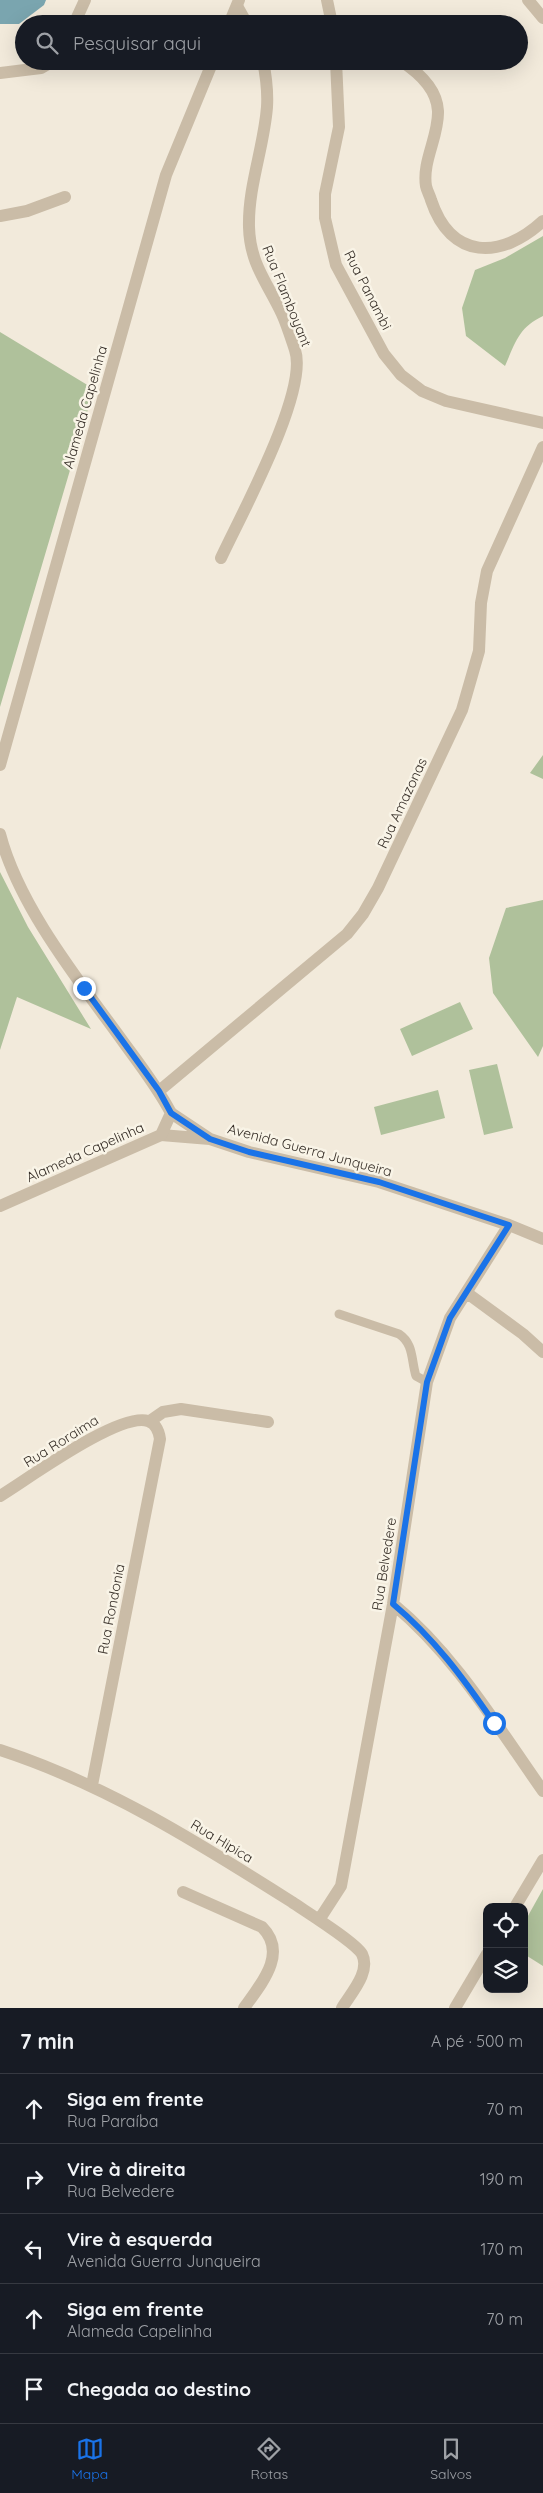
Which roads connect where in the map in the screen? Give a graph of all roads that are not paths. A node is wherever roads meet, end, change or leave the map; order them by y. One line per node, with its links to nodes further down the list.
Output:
1 (85, 0): 5 (street)
2 (327, 0): 8 (street)
3 (528, 0): 9 (street)
4 (238, 3): 6 (street); 7 (street)
5 (78, 15)
6 (233, 15)
7 (243, 15)
8 (330, 15)
9 (543, 18)
10 (27, 70): 15 (street)
11 (209, 70): 22 (street, Alameda Capelinha)
12 (265, 70): 21 (street, Rua Flamboyant)
13 (336, 70): 19 (street, Rua Panambi)
14 (414, 70): 18 (street)
15 (0, 74)
16 (65, 197): 17 (street)
17 (0, 216)
18 (543, 221)
19 (543, 423)
20 (543, 447): 24 (street, Rua Amazonas)
21 (221, 558)
22 (0, 765)
23 (0, 834): 24 (street)
24 (159, 1091): 25 (street)
25 (171, 1113): 26 (street, Alameda Capelinha); 27 (street, Avenida Guerra Junqueira)
26 (161, 1135): 27 (street, Avenida Guerra Junqueira); 28 (street, Alameda Capelinha)
27 (210, 1139): 29 (street, Avenida Guerra Junqueira)
28 (0, 1206)
29 (509, 1225): 30 (street, Avenida Guerra Junqueira); 31 (street, Rua Belvedere)
30 (543, 1239)
31 (467, 1293): 33 (street); 34 (street, Rua Belvedere)
32 (339, 1314): 34 (lane)
33 (543, 1352)
34 (427, 1382): 38 (street, Rua Belvedere)
35 (150, 1422): 36 (street); 37 (street, Rua Roraima); 40 (street, Rua Rondonia)
36 (268, 1422)
37 (0, 1496)
38 (393, 1604): 41 (street); 45 (street, Rua Belvedere)
39 (0, 1750): 40 (street, Rua Hipica)
40 (92, 1785): 45 (street, Rua Hipica)
41 (543, 1791)
42 (543, 1860): 44 (street)
43 (183, 1892): 47 (street)
44 (517, 1903)
45 (319, 1920): 48 (street, Rua Hipica)
46 (483, 1961): 49 (street)
47 (244, 2008)
48 (342, 2008)
49 (455, 2008)

